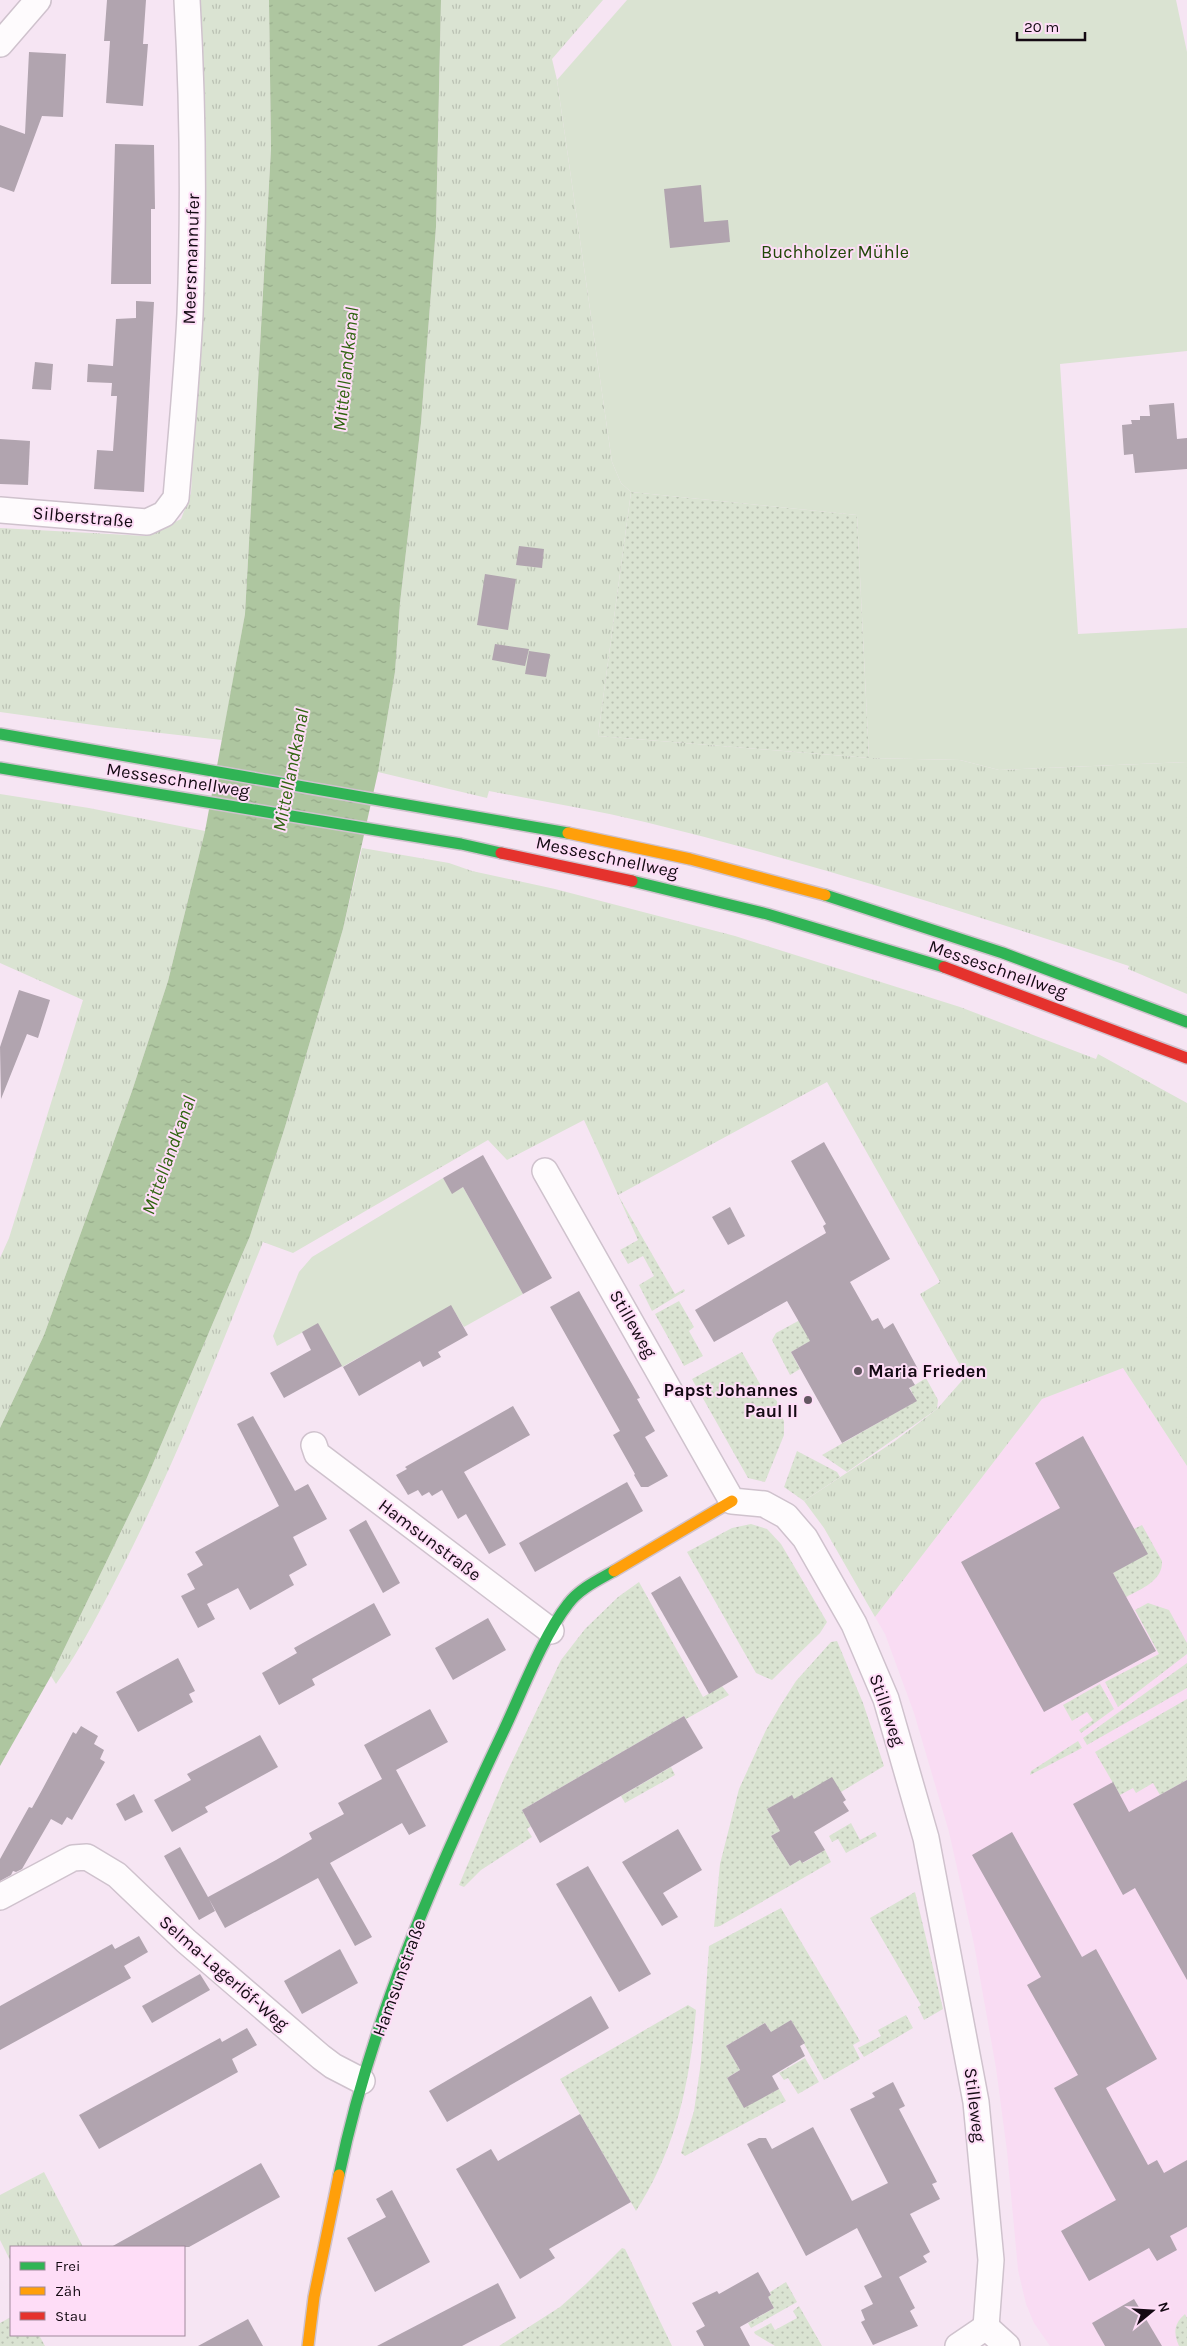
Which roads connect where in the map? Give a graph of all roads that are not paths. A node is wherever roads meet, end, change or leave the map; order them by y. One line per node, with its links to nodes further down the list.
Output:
1 (38, 0): 3 (street)
2 (187, 0): 5 (street, Meersmannufer)
3 (0, 44)
4 (0, 510): 5 (street, Silberstraße)
5 (164, 514)
6 (0, 734): 8 (main road, Messeschnellweg)
7 (0, 768): 9 (main road, Messeschnellweg)
8 (1187, 1022)
9 (1187, 1058)
10 (545, 1171): 12 (street, Stilleweg)
11 (314, 1445): 13 (street, Hamsunstraße)
12 (732, 1501): 13 (main road, Hamsunstraße); 16 (street, Stilleweg)
13 (551, 1631): 15 (main road, Hamsunstraße)
14 (0, 1897): 15 (street, Selma-Lagerlöf-Weg)
15 (362, 2080): 17 (main road, Hamsunstraße)
16 (986, 2327): 18 (street); 19 (street)
17 (308, 2346)
18 (958, 2346)
19 (1007, 2346)

